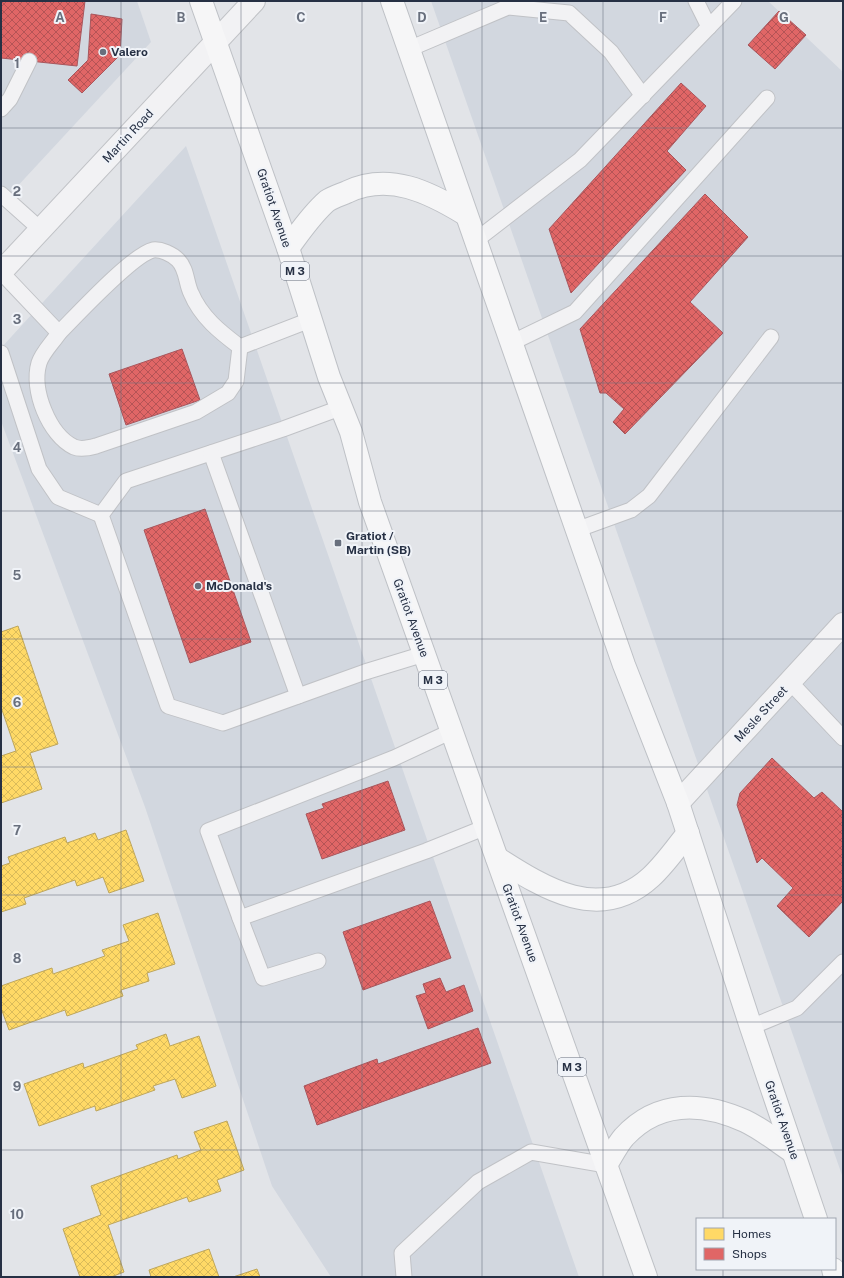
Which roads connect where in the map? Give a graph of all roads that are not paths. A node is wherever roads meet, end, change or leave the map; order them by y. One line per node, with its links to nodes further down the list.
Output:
1 (201, 1): 9 (main road, Gratiot Avenue / M 3)
2 (254, 1): 9 (street, Martin Road)
3 (392, 1): 10 (main road, Gratiot Avenue)
4 (555, 1): 7 (lane)
5 (696, 1): 8 (lane)
6 (734, 1): 8 (lane)
7 (569, 13): 10 (lane); 12 (lane)
8 (709, 27): 12 (lane)
9 (216, 42): 17 (street, Martin Road); 19 (main road, Gratiot Avenue / M 3)
10 (409, 49): 16 (main road, Gratiot Avenue)
11 (29, 61): 14 (lane)
12 (643, 96): 18 (lane)
13 (767, 98): 24 (lane)
14 (1, 109)
15 (1, 194): 17 (lane)
16 (465, 214): 18 (main road, Gratiot Avenue); 19 (main road)
17 (40, 229): 20 (street, Martin Road)
18 (475, 241): 24 (main road, Gratiot Avenue)
19 (288, 248): 21 (main road, Gratiot Avenue / M 3)
20 (1, 272): 22 (lane)
21 (310, 320): 25 (lane); 27 (main road, Gratiot Avenue / M 3)
22 (60, 332): 25 (lane); 25 (lane)
23 (771, 337): 30 (lane)
24 (511, 343): 30 (main road, Gratiot Avenue)
25 (240, 347)
26 (1, 353): 29 (lane)
27 (340, 408): 28 (lane); 32 (main road, Gratiot Avenue / M 3)
28 (211, 453): 29 (lane); 34 (lane)
29 (101, 515): 34 (lane)
30 (576, 530): 37 (main road, Gratiot Avenue)
31 (843, 624): 33 (street, Mesle Street)
32 (424, 654): 34 (lane); 35 (main road, Gratiot Avenue / M 3)
33 (790, 682): 36 (lane); 37 (street, Mesle Street)
34 (298, 696)
35 (452, 731): 38 (main road, Gratiot Avenue / M 3); 41 (lane)
36 (843, 738)
37 (678, 803): 39 (main road, Gratiot Avenue)
38 (486, 827): 40 (main road, Gratiot Avenue / M 3); 41 (lane)
39 (688, 833): 40 (main road); 44 (main road, Gratiot Avenue)
40 (497, 858): 46 (main road, Gratiot Avenue / M 3)
41 (240, 918): 42 (lane)
42 (318, 961)
43 (843, 962): 44 (lane)
44 (751, 1028): 45 (main road, Gratiot Avenue)
45 (793, 1152): 46 (main road); 47 (main road, Gratiot Avenue)
46 (606, 1165): 48 (lane); 49 (main road, Gratiot Avenue / M 3)
47 (816, 1218)
48 (404, 1277)
49 (646, 1277)

